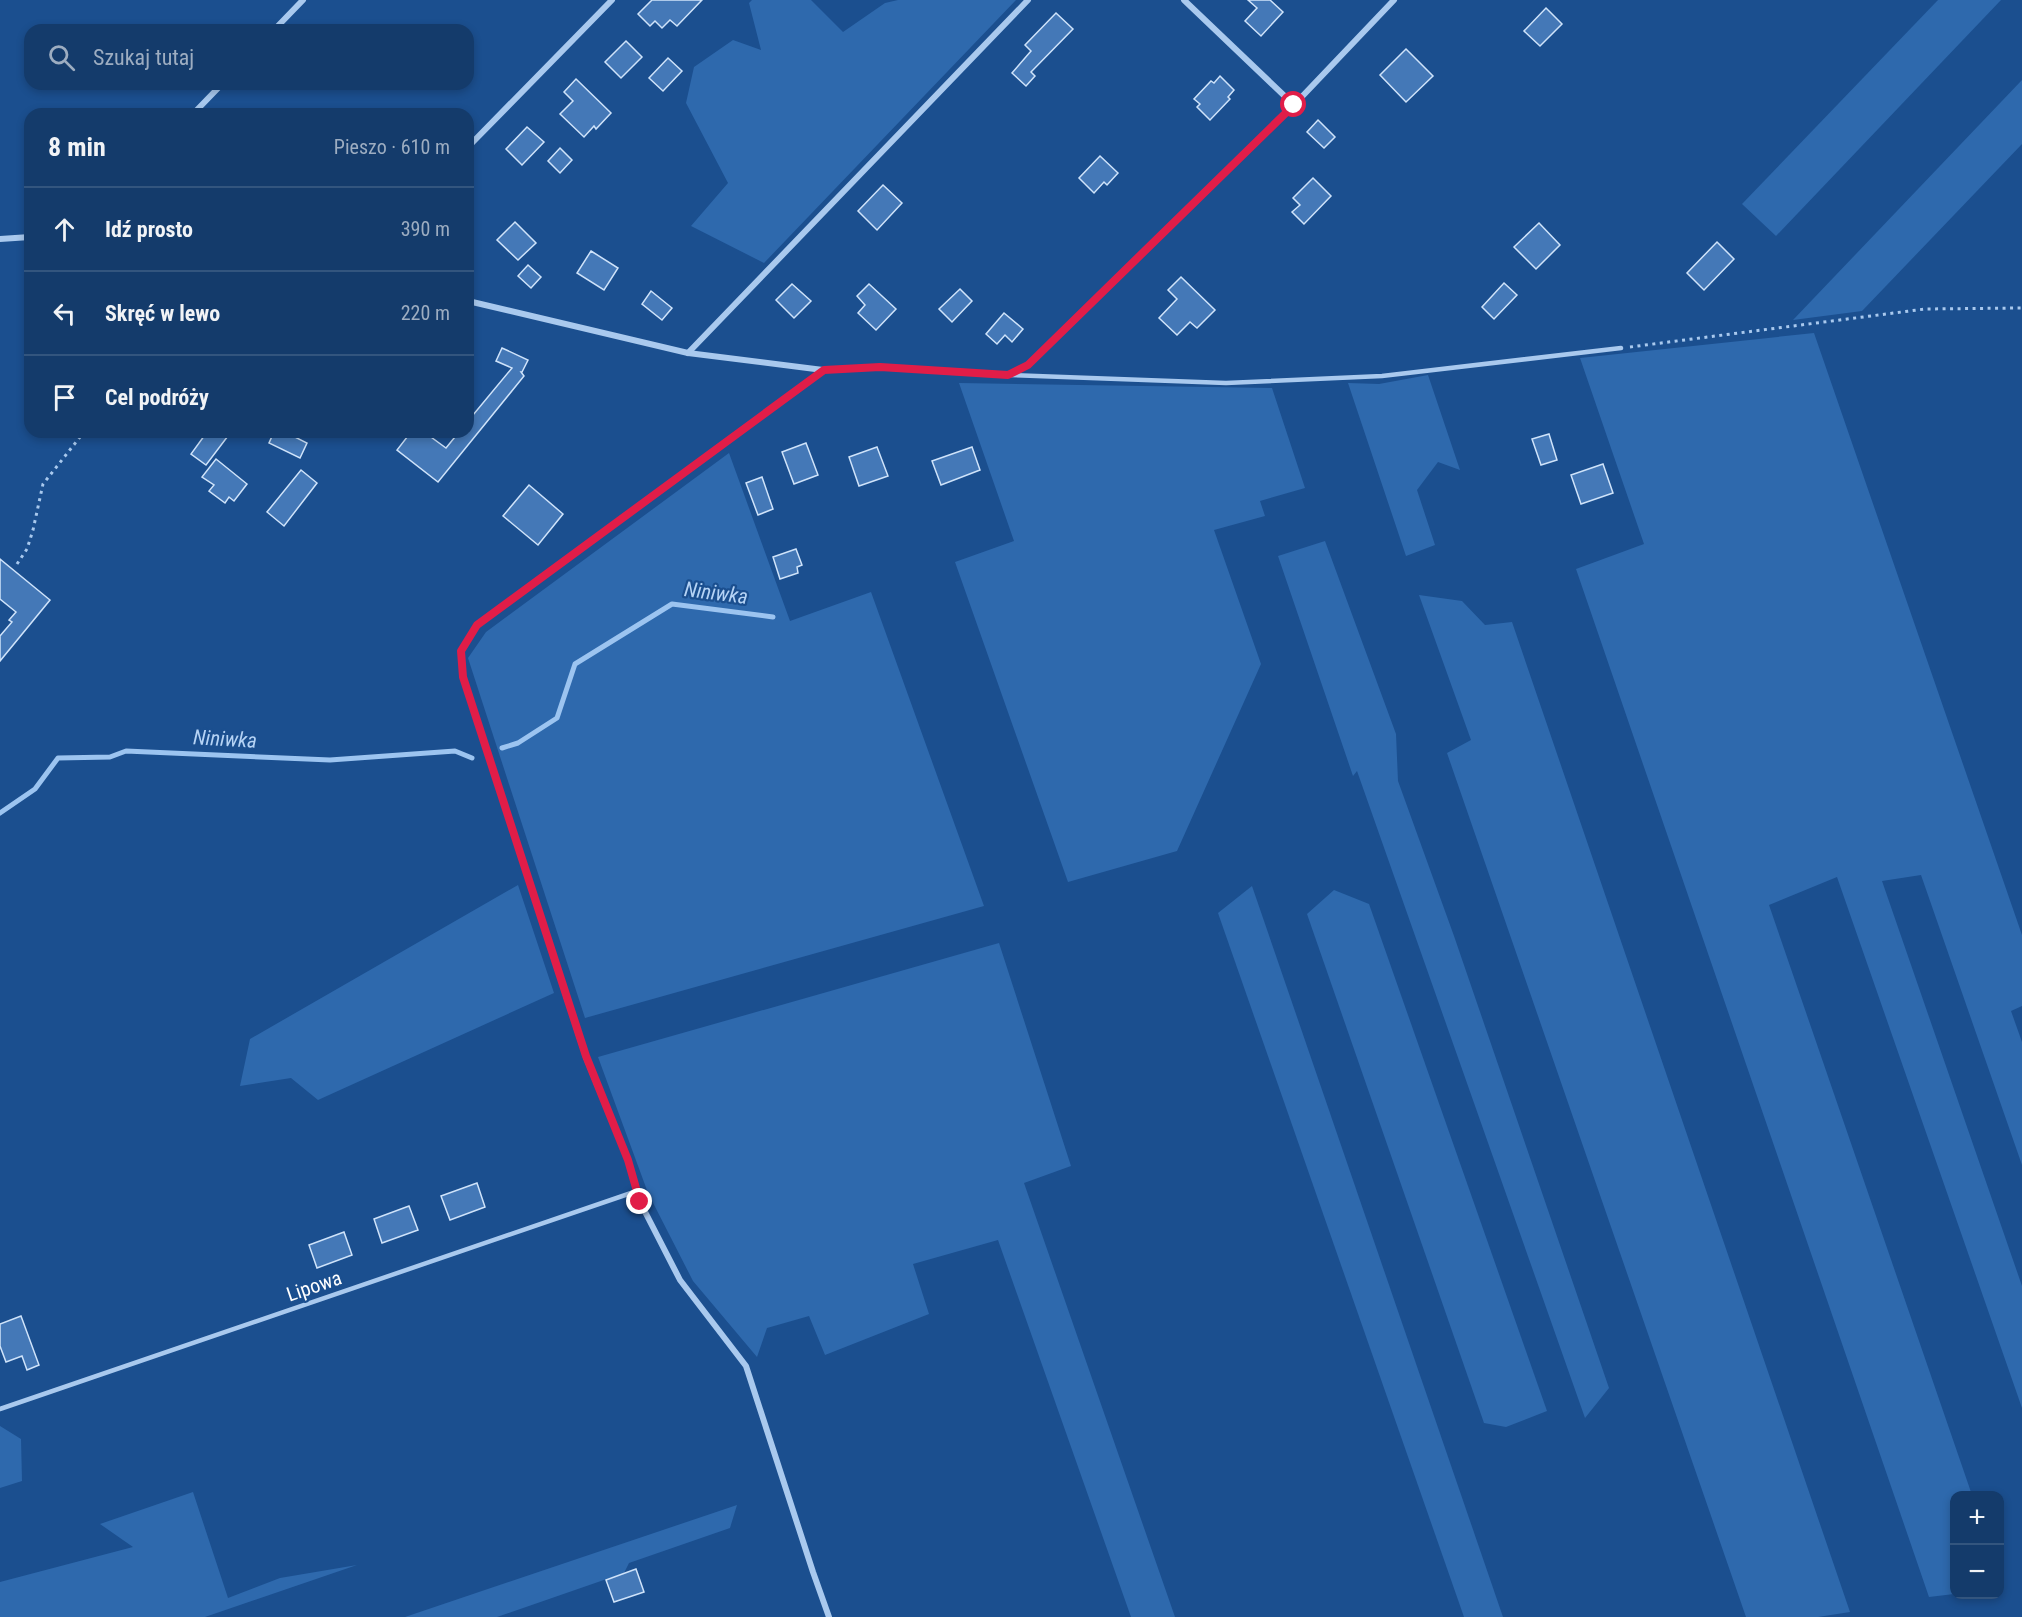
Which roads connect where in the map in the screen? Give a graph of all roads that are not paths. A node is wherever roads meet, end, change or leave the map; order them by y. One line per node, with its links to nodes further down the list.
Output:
1 (303, 0): 6 (street)
2 (612, 0): 10 (street)
3 (1028, 0): 15 (street)
4 (1184, 0): 8 (street)
5 (1394, 0): 8 (street)
6 (280, 24)
7 (216, 90): 9 (street)
8 (1294, 105): 17 (street)
9 (199, 108)
10 (474, 141)
11 (24, 237): 12 (street)
12 (0, 239)
13 (474, 302): 15 (street)
14 (1621, 348): 17 (lane)
15 (688, 353): 16 (street)
16 (824, 370): 17 (street); 18 (street)
17 (1008, 375)
18 (637, 1191): 19 (lane, Lipowa); 20 (street)
19 (0, 1409)
20 (829, 1617)

